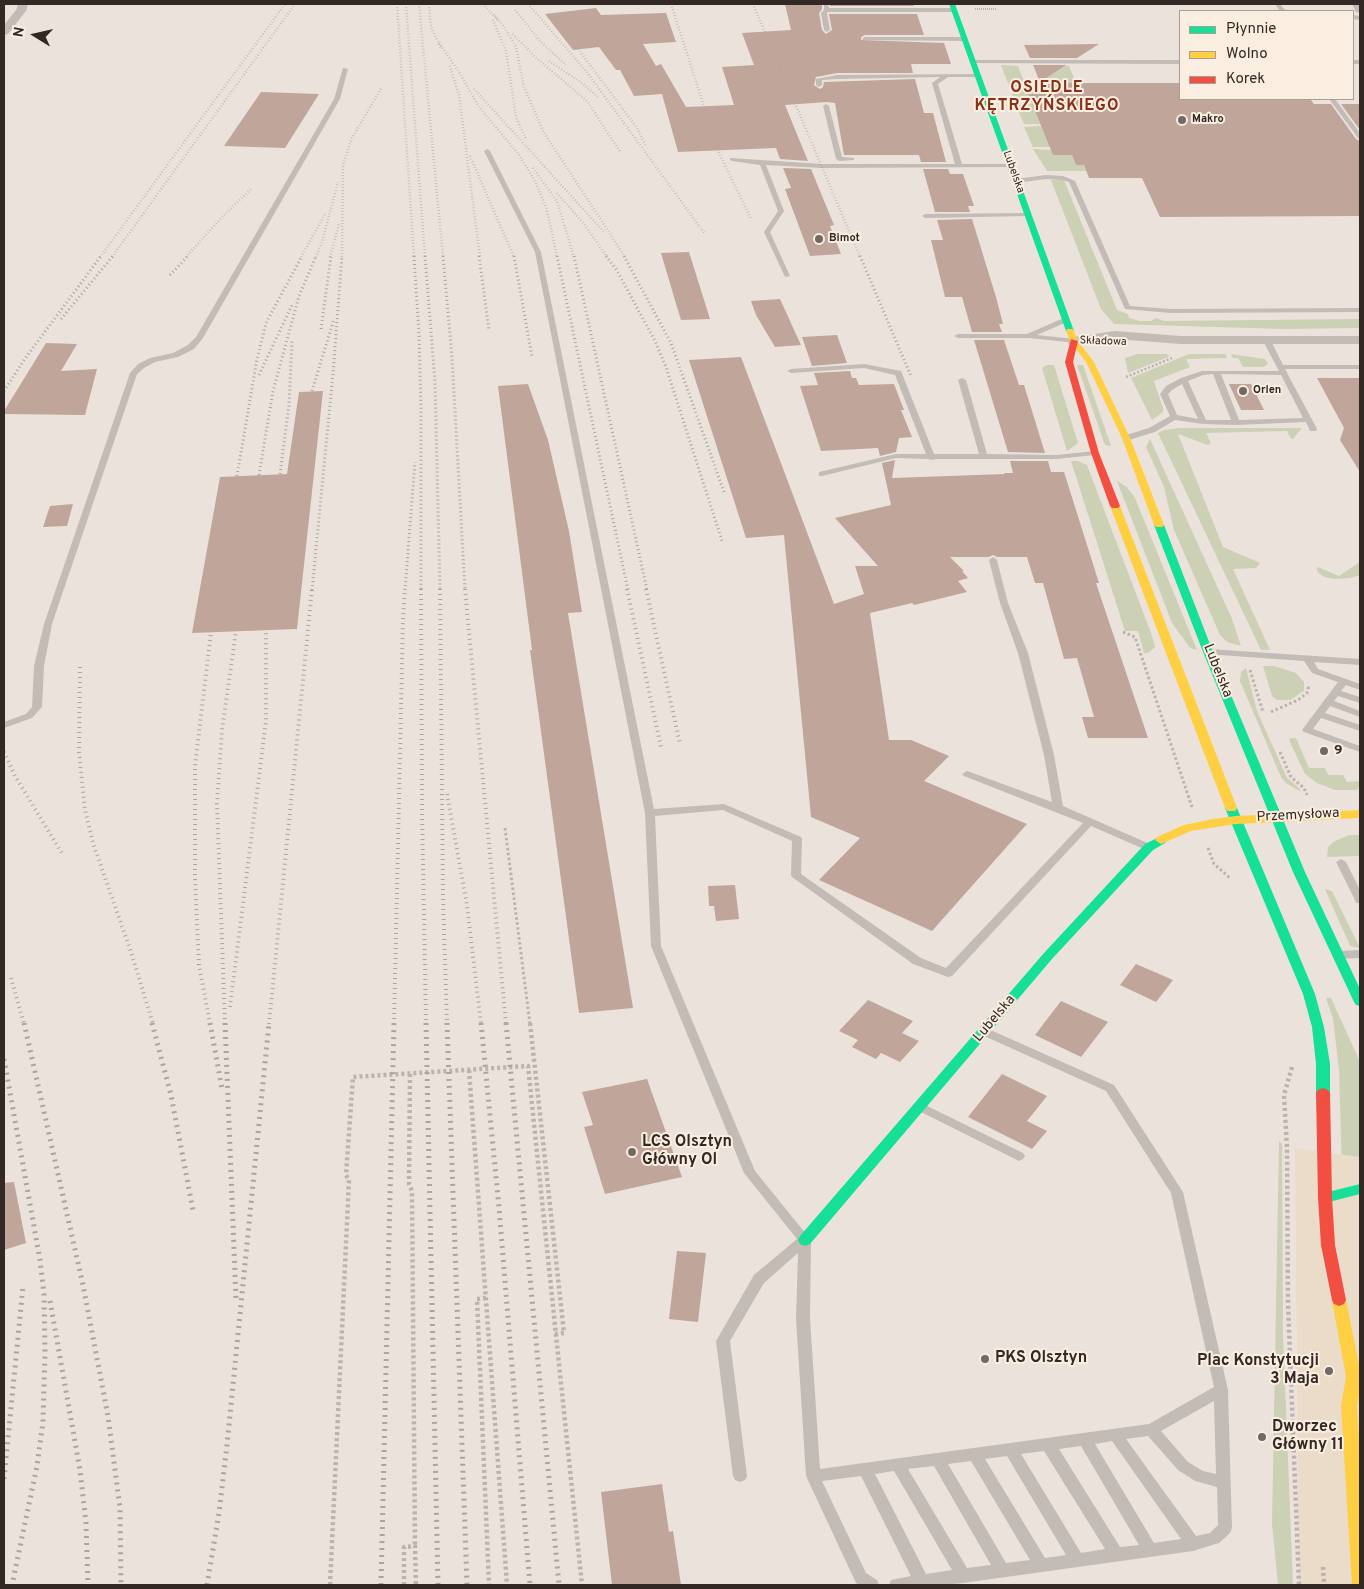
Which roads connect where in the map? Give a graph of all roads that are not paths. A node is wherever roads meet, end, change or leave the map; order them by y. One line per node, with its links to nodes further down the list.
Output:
1 (23, 4): 7 (street)
2 (1357, 4): 5 (street)
3 (826, 7): 4 (lane); 6 (lane)
4 (953, 7): 9 (street, Lubelska)
5 (1360, 10)
6 (827, 30)
7 (4, 32)
8 (865, 39): 9 (lane)
9 (965, 39): 10 (street, Lubelska)
10 (973, 62): 11 (lane); 13 (street, Lubelska)
11 (1179, 62)
12 (345, 69): 62 (lane)
13 (978, 75): 14 (lane); 23 (street, Lubelska)
14 (947, 76): 15 (lane); 21 (lane)
15 (819, 85)
16 (1333, 100): 18 (lane)
17 (826, 106): 21 (lane)
18 (1360, 137)
19 (487, 152): 67 (lane)
20 (732, 158): 22 (lane)
21 (958, 162): 22 (lane); 23 (lane)
22 (762, 163): 27 (lane)
23 (1010, 166): 24 (street, Lubelska)
24 (1016, 181): 25 (street, Lubelska); 28 (lane)
25 (1028, 214): 26 (lane); 29 (street, Lubelska)
26 (925, 216)
27 (787, 276)
28 (1360, 310)
29 (1066, 319): 31 (lane); 33 (street, Lubelska)
30 (958, 336): 31 (lane)
31 (1029, 336): 33 (lane)
32 (1360, 340): 34 (street, Składowa)
33 (1074, 341): 34 (street, Składowa); 46 (street, Lubelska); 47 (street, Lubelska)
34 (1267, 341): 36 (lane)
35 (1360, 367): 36 (lane)
36 (1282, 370): 38 (lane); 42 (lane)
37 (791, 371): 49 (lane)
38 (1216, 372): 40 (lane); 44 (lane)
39 (962, 380): 48 (lane)
40 (1184, 380): 41 (lane); 43 (lane)
41 (1174, 417): 43 (lane); 46 (lane)
42 (1308, 420): 44 (lane); 45 (lane)
43 (1203, 422): 44 (lane)
44 (1236, 423)
45 (1313, 429)
46 (1126, 438): 52 (street, Lubelska)
47 (1095, 453): 48 (lane); 70 (street, Lubelska)
48 (984, 457): 49 (lane)
49 (932, 458): 50 (lane)
50 (822, 474)
51 (994, 560): 66 (lane)
52 (1208, 652): 53 (lane); 69 (street, Lubelska)
53 (1306, 658): 54 (lane); 55 (lane)
54 (1360, 662)
55 (1344, 681): 56 (lane); 57 (lane)
56 (1360, 687)
57 (1336, 692): 58 (lane); 59 (lane)
58 (1360, 700)
59 (1328, 702): 60 (lane); 61 (lane)
60 (1319, 714): 63 (lane); 64 (lane)
61 (1360, 714)
62 (4, 725)
63 (1360, 728)
64 (1360, 749)
65 (967, 774): 66 (lane)
66 (1058, 808): 71 (lane)
67 (650, 813): 71 (lane); 83 (lane)
68 (1360, 814): 69 (street, Przemysłowa)
69 (1277, 818): 70 (street, Przemysłowa); 76 (street, Lubelska)
70 (1236, 820): 72 (street, Lubelska); 82 (street, Lubelska)
71 (1090, 821): 72 (lane)
72 (1149, 847): 78 (street, Lubelska)
73 (1341, 862): 74 (lane)
74 (1360, 900)
75 (1360, 954): 76 (lane)
76 (1338, 955): 77 (street, Lubelska)
77 (1360, 1002)
78 (985, 1031): 79 (street, Lubelska); 86 (lane)
79 (920, 1107): 80 (lane); 83 (street, Lubelska)
80 (1019, 1156)
81 (1360, 1189): 82 (street)
82 (1325, 1198): 84 (street)
83 (805, 1240): 96 (lane); 97 (lane)
84 (1354, 1377): 85 (street); 99 (street)
85 (1360, 1389)
86 (1221, 1390): 87 (lane); 98 (lane)
87 (1151, 1430): 88 (lane); 98 (lane)
88 (1115, 1435): 89 (lane); 100 (lane)
89 (1084, 1439): 90 (lane); 101 (lane)
90 (1048, 1444): 91 (lane); 102 (lane)
91 (1010, 1449): 92 (lane); 103 (lane)
92 (975, 1454): 93 (lane); 104 (lane)
93 (938, 1459): 94 (lane); 105 (lane)
94 (897, 1464): 95 (lane); 106 (lane)
95 (865, 1469): 97 (lane); 107 (lane)
96 (740, 1476)
97 (813, 1476): 108 (lane)
98 (1223, 1482): 100 (lane)
99 (1358, 1530): 110 (street)
100 (1193, 1544): 101 (lane)
101 (1150, 1550): 102 (lane)
102 (1116, 1554): 103 (lane)
103 (1077, 1560): 104 (lane)
104 (1041, 1565): 105 (lane)
105 (1002, 1570): 106 (lane)
106 (963, 1576): 107 (lane)
107 (922, 1582): 109 (lane)
108 (872, 1585)
109 (896, 1585)
110 (1360, 1585)

